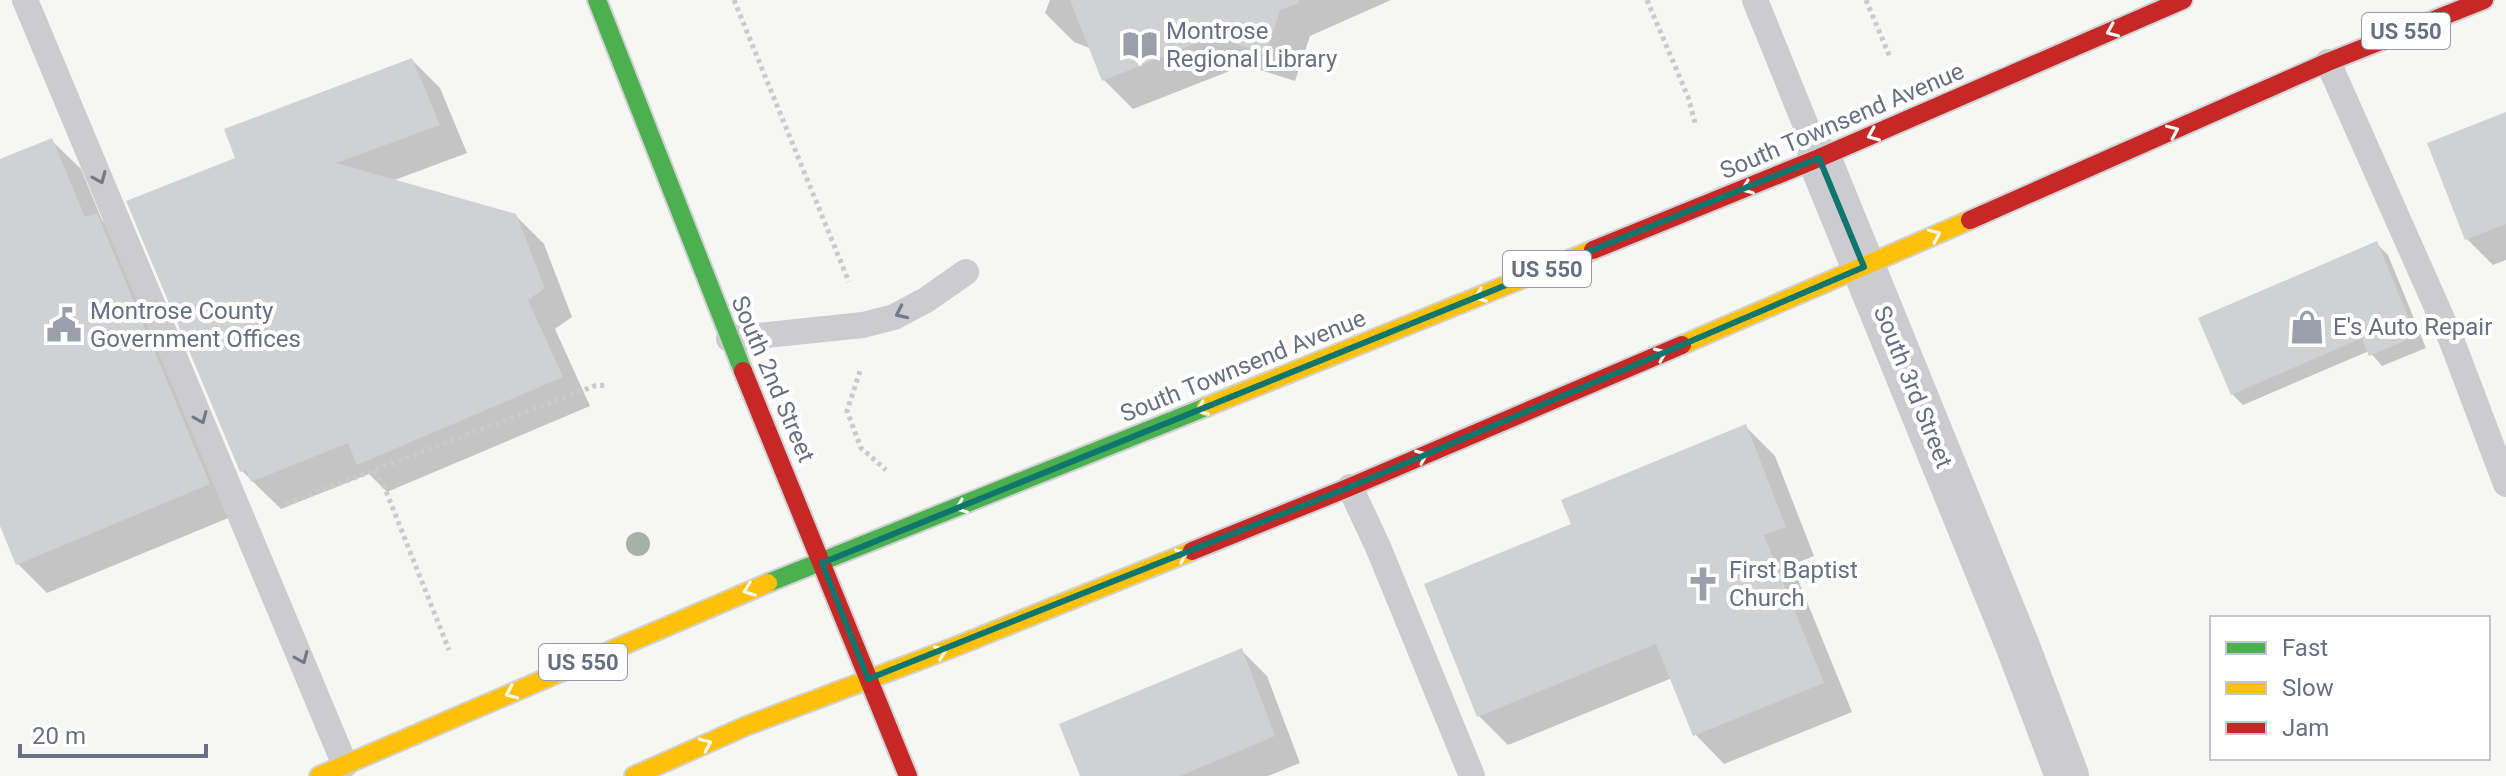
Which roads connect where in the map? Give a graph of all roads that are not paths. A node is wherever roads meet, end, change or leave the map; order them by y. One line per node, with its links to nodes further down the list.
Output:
1 (25, 0): 15 (lane, one-way to 15)
2 (597, 0): 10 (main road, South 2nd Street)
3 (1755, 0): 7 (lane, South 3rd Street)
4 (2183, 0): 7 (main road, South Townsend Avenue / US 550, one-way to 7)
5 (2484, 0): 6 (main road, US 550)
6 (2328, 62): 8 (main road, US 550, one-way to 6); 11 (lane)
7 (1819, 158): 8 (street, South 3rd Street); 13 (main road, South Townsend Avenue / US 550, one-way to 13)
8 (1864, 267): 12 (main road, US 550, one-way to 8); 20 (street, South 3rd Street)
9 (966, 272): 10 (lane, one-way to 10)
10 (729, 339): 13 (main road, South 2nd Street)
11 (2506, 484)
12 (1350, 487): 14 (main road, US 550, one-way to 12); 19 (lane)
13 (822, 563): 14 (main road, South 2nd Street); 15 (main road, South Townsend Avenue / US 550, one-way to 15)
14 (868, 679): 17 (main road, US 550, one-way to 14); 18 (main road, South 2nd Street)
15 (345, 765): 16 (main road, South Townsend Avenue / US 550)
16 (319, 776)
17 (634, 776)
18 (908, 776)
19 (1472, 776)
20 (2067, 776)

